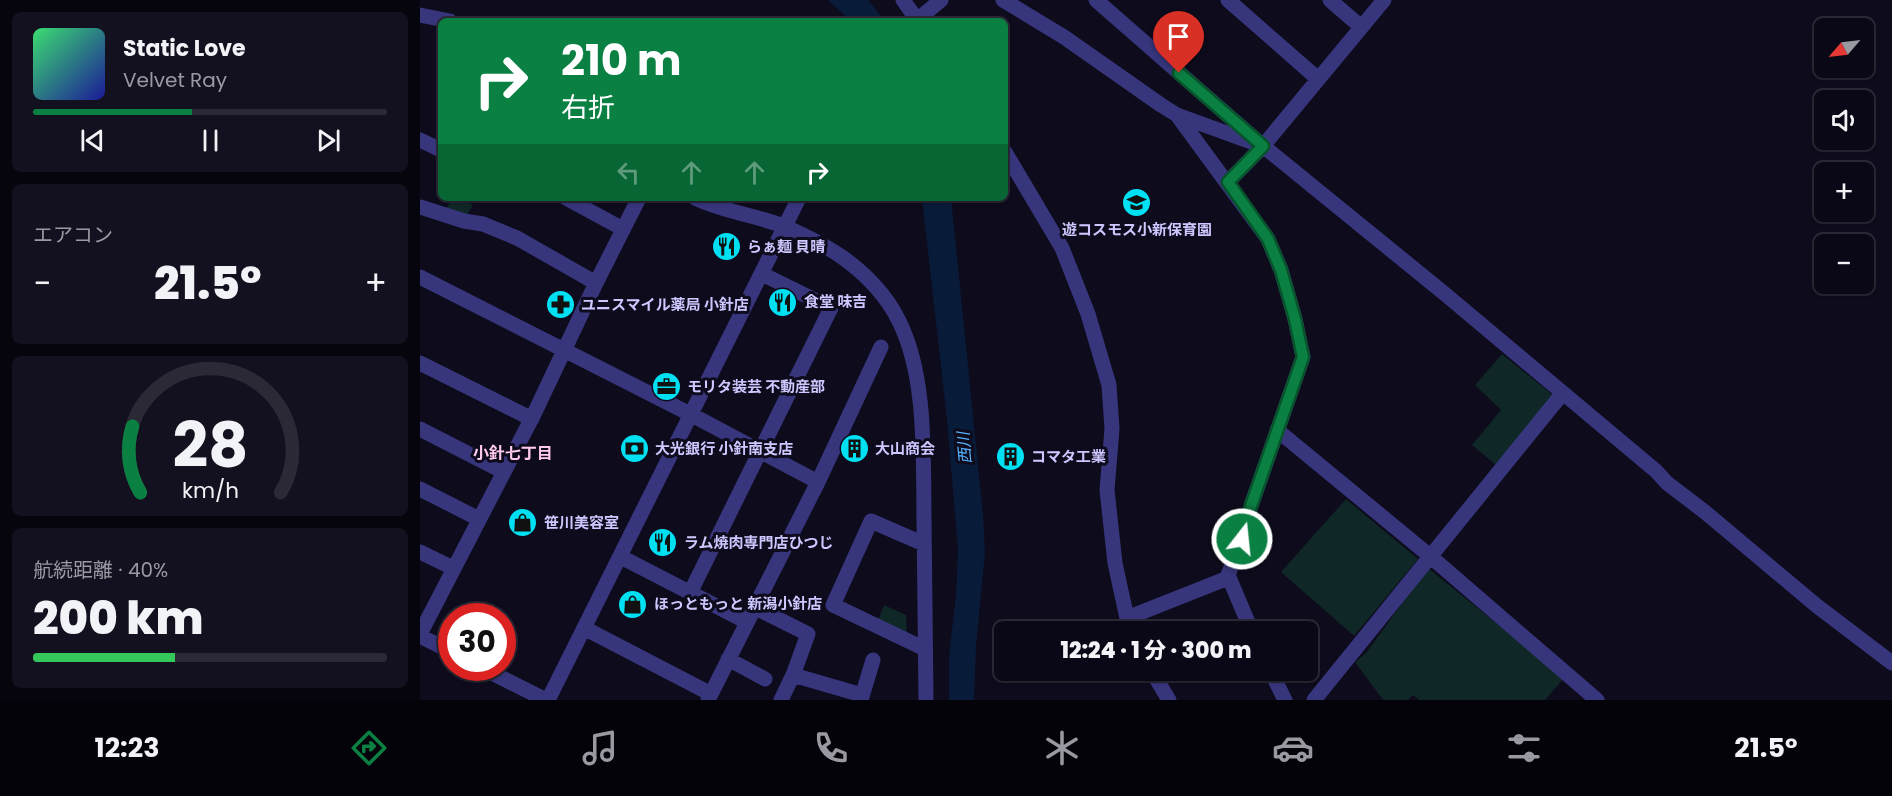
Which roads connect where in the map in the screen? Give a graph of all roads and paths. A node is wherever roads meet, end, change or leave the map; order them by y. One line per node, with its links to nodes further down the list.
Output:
1 (903, 0): 10 (street)
2 (941, 0): 9 (street)
3 (1003, 0): 14 (street)
4 (1096, 0): 16 (street)
5 (1228, 0): 13 (street)
6 (1330, 0): 12 (street)
7 (1384, 0): 12 (street)
8 (420, 15): 11 (street)
9 (933, 16)
10 (914, 18)
11 (438, 19)
12 (1361, 27): 13 (street)
13 (1318, 79): 16 (street)
14 (1177, 115): 16 (street); 19 (street)
15 (420, 140): 17 (street)
16 (1263, 146): 19 (street); 33 (street)
17 (438, 149)
18 (1008, 157): 51 (street)
19 (1228, 182): 37 (street)
20 (572, 201): 26 (street)
21 (635, 201): 26 (street)
22 (702, 201): 25 (street)
23 (798, 201): 25 (street)
24 (420, 207): 29 (street)
25 (785, 227): 27 (street); 43 (street)
26 (623, 229): 29 (street)
27 (762, 274): 34 (street); 38 (street)
28 (420, 277): 31 (street)
29 (596, 283): 31 (street)
30 (881, 347): 40 (street)
31 (565, 350): 34 (street); 35 (street)
32 (420, 363): 35 (street)
33 (1562, 394): 45 (street); 61 (street)
34 (692, 415): 38 (street); 46 (street)
35 (532, 419): 39 (street)
36 (420, 429): 39 (street)
37 (1277, 430): 45 (street); 48 (street)
38 (760, 452): 40 (street); 49 (street)
39 (504, 472): 42 (street)
40 (818, 482): 50 (street)
41 (420, 489): 42 (street)
42 (479, 519): 47 (street)
43 (924, 544): 58 (street); 58 (street)
44 (420, 552): 47 (street)
45 (1430, 556): 74 (street); 75 (street)
46 (621, 557): 49 (street); 55 (street)
47 (453, 568): 56 (street)
48 (1228, 578): 52 (street); 53 (street)
49 (690, 593): 54 (street)
50 (754, 607): 54 (street); 62 (street)
51 (1127, 621)
52 (1137, 621)
53 (1247, 621)
54 (747, 622): 59 (street)
55 (584, 628): 67 (street); 69 (street)
56 (420, 635): 57 (street)
57 (438, 645)
58 (925, 649): 71 (street)
59 (728, 659): 63 (street); 67 (street)
60 (873, 660): 68 (street)
61 (1892, 663)
62 (793, 675): 68 (street); 70 (street)
63 (765, 679)
64 (508, 681): 69 (street)
65 (1158, 681): 72 (street)
66 (1276, 681): 73 (street)
67 (709, 697)
68 (862, 697)
69 (547, 700)
70 (781, 700)
71 (926, 700)
72 (1169, 700)
73 (1285, 700)
74 (1314, 700)
75 (1597, 700)

